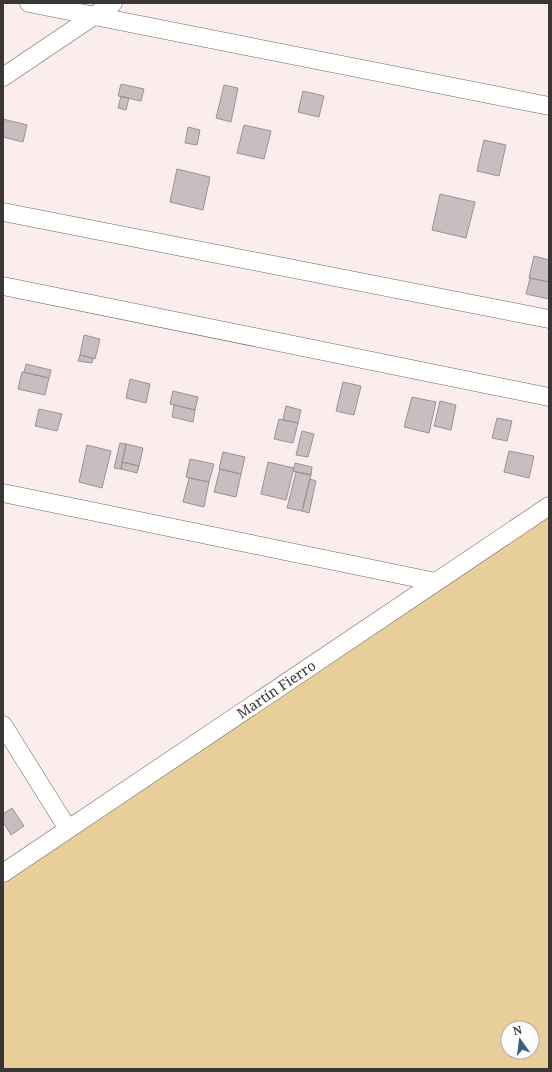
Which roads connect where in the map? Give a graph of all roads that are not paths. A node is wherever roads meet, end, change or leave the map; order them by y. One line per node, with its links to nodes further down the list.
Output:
1 (29, 3): 3 (street)
2 (113, 3): 3 (street)
3 (93, 16): 4 (street); 5 (street)
4 (3, 78)
5 (549, 106)
6 (3, 212): 8 (street)
7 (3, 286): 9 (street)
8 (549, 319)
9 (549, 397)
10 (3, 493): 12 (street)
11 (549, 506): 12 (street, Martín Fierro)
12 (436, 582): 14 (street, Martín Fierro)
13 (3, 725): 14 (street)
14 (68, 829): 15 (street, Martín Fierro)
15 (3, 873)

